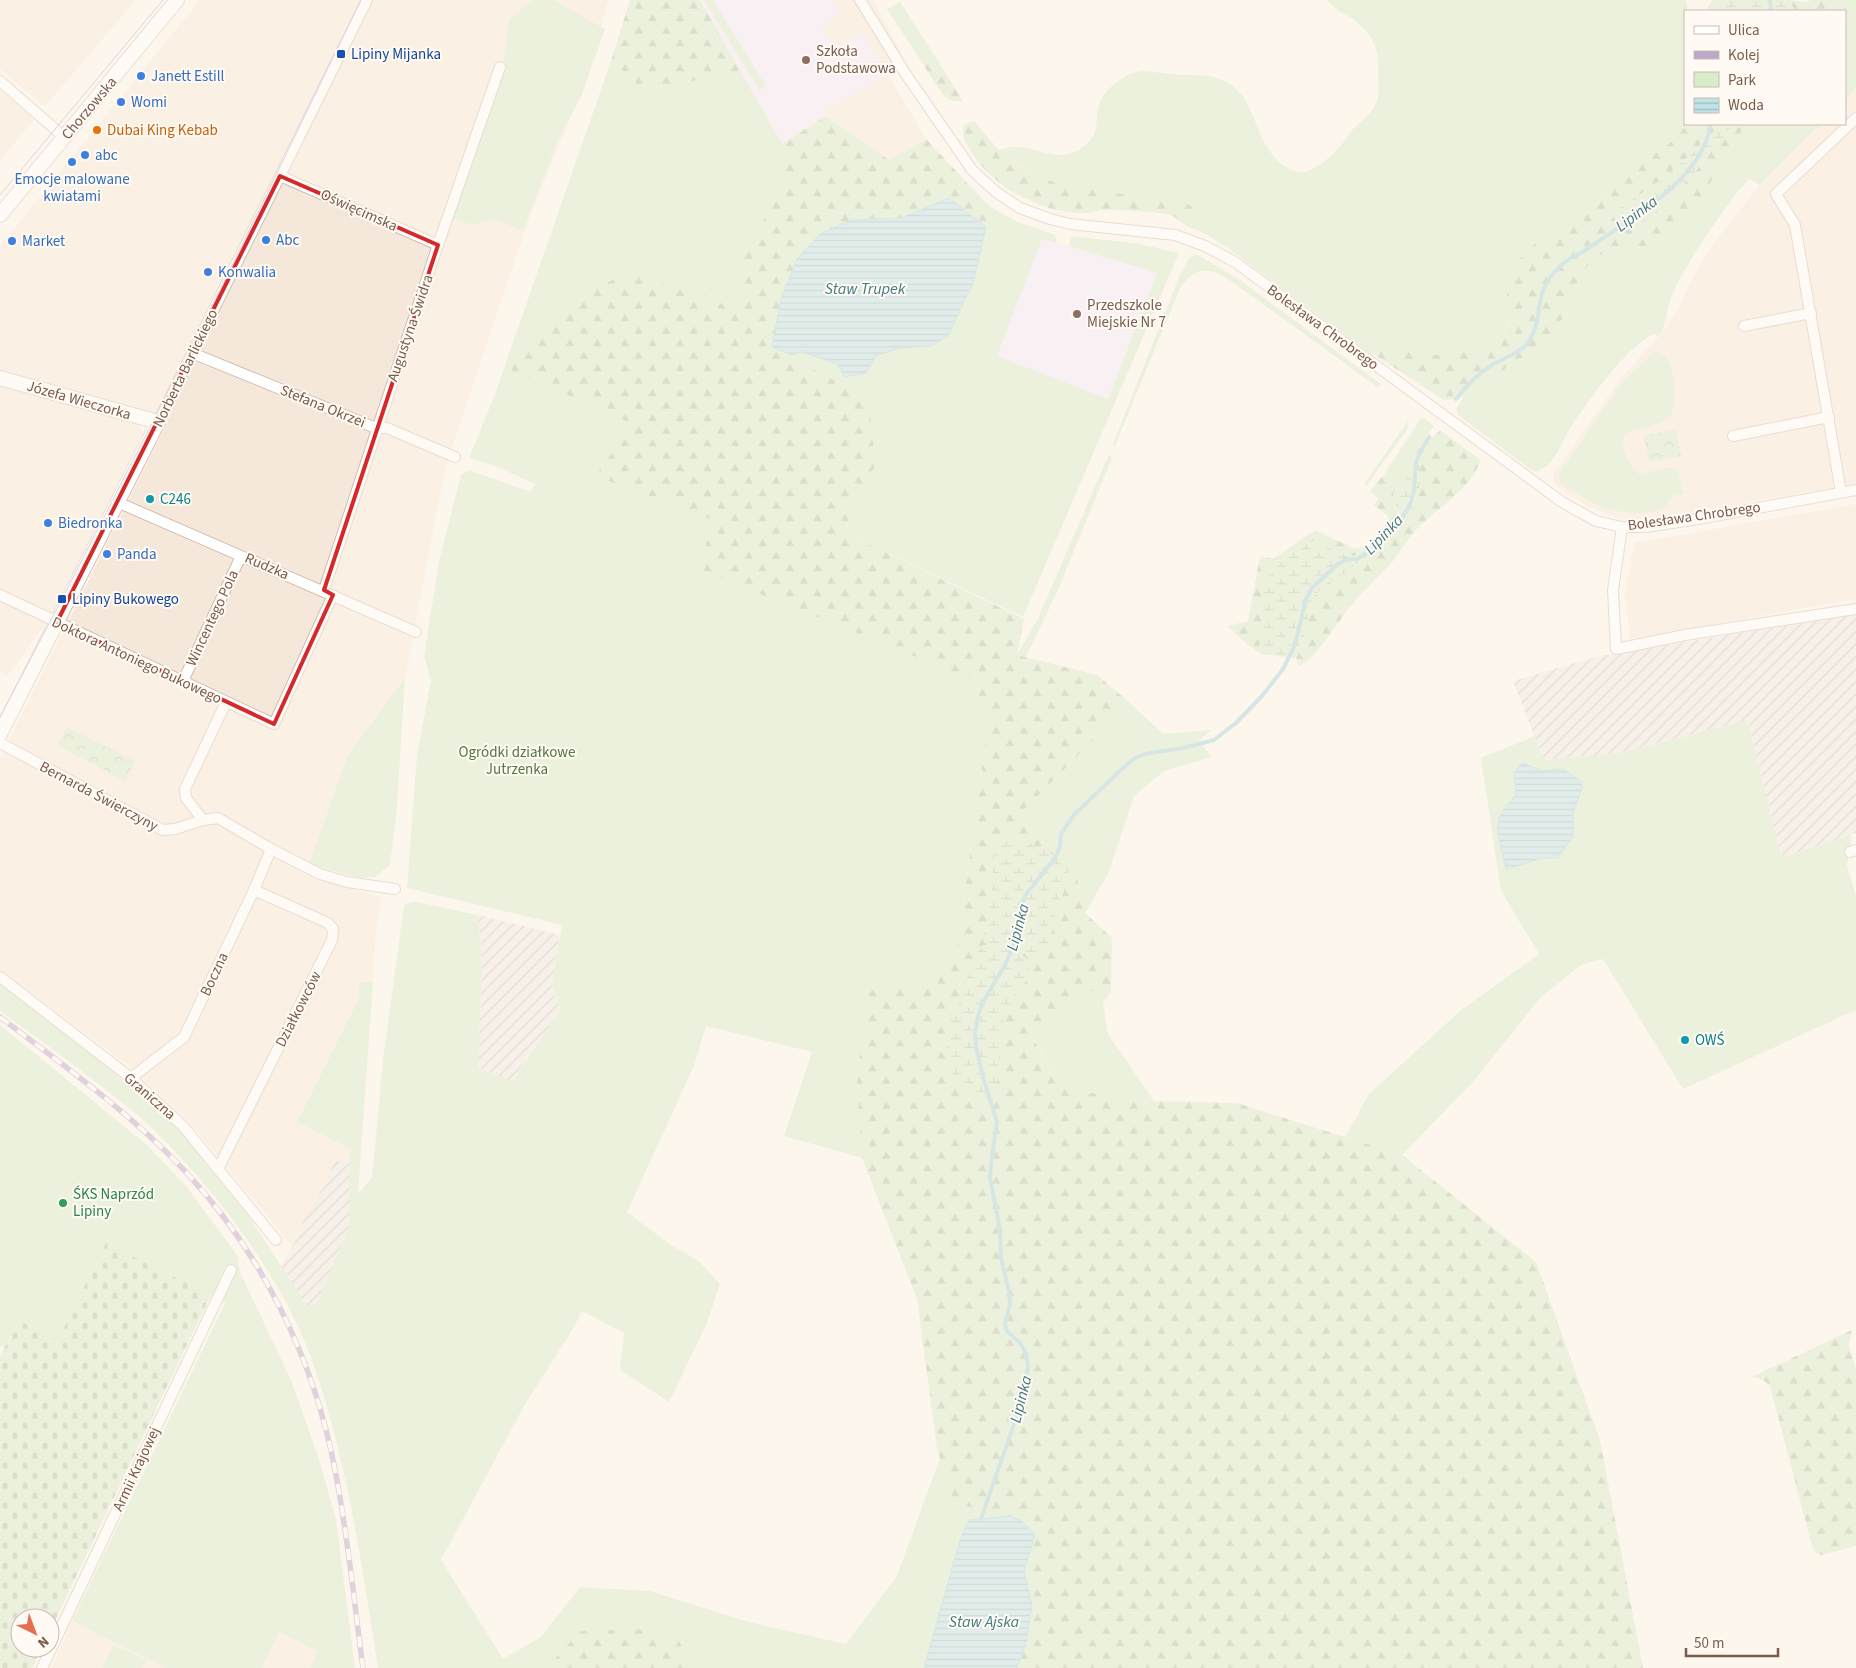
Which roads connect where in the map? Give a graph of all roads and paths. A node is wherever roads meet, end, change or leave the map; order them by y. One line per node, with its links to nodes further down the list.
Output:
1 (177, 0): 7 (street, Chorzowska)
2 (367, 0): 8 (street, Norberta Barlickiego)
3 (860, 0): 23 (street, Bolesława Chrobrego)
4 (500, 67): 10 (street, Augustyna Świdra)
5 (0, 81): 7 (street)
6 (1856, 118): 11 (street)
7 (64, 137): 9 (street, Chorzowska)
8 (280, 176): 10 (street, Oświęcimska); 13 (street, Norberta Barlickiego)
9 (0, 215)
10 (438, 245): 17 (street, Augustyna Świdra)
11 (1811, 313): 12 (street); 15 (street)
12 (1744, 326)
13 (192, 353): 16 (street, Norberta Barlickiego); 17 (street, Stefana Okrzei)
14 (0, 378): 16 (street, Józefa Wieczorka)
15 (1829, 417): 18 (street); 21 (street)
16 (158, 422): 22 (street, Norberta Barlickiego)
17 (376, 428): 19 (street, Stefana Okrzei); 25 (street, Augustyna Świdra)
18 (1733, 436)
19 (455, 457)
20 (1856, 490): 21 (street, Bolesława Chrobrego)
21 (1841, 492): 23 (street, Bolesława Chrobrego)
22 (117, 502): 24 (street, Rudzka); 28 (street, Norberta Barlickiego)
23 (1622, 527): 27 (street)
24 (241, 556): 25 (street, Rudzka); 30 (street, Wincentego Pola)
25 (328, 593): 29 (street, Rudzka); 32 (street, Augustyna Świdra)
26 (0, 595): 28 (street, Doktora Antoniego Bukowego)
27 (1856, 610)
28 (57, 622): 30 (street, Doktora Antoniego Bukowego); 33 (street, Norberta Barlickiego)
29 (416, 632)
30 (183, 681): 31 (street, Doktora Antoniego Bukowego)
31 (226, 702): 32 (street, Doktora Antoniego Bukowego); 35 (street)
32 (274, 724)
33 (0, 734)
34 (0, 743): 35 (street, Bernarda Świerczyny)
35 (203, 820): 36 (street, Bernarda Świerczyny)
36 (271, 850): 37 (street, Bernarda Świerczyny); 38 (street, Boczna)
37 (395, 889)
38 (254, 890): 40 (street, Boczna); 41 (street, Działkowców)
39 (0, 977): 40 (street, Graniczna)
40 (131, 1078): 41 (street, Graniczna)
41 (219, 1168): 42 (street, Graniczna)
42 (276, 1240)
43 (230, 1270): 44 (street, Armii Krajowej)
44 (42, 1668)

